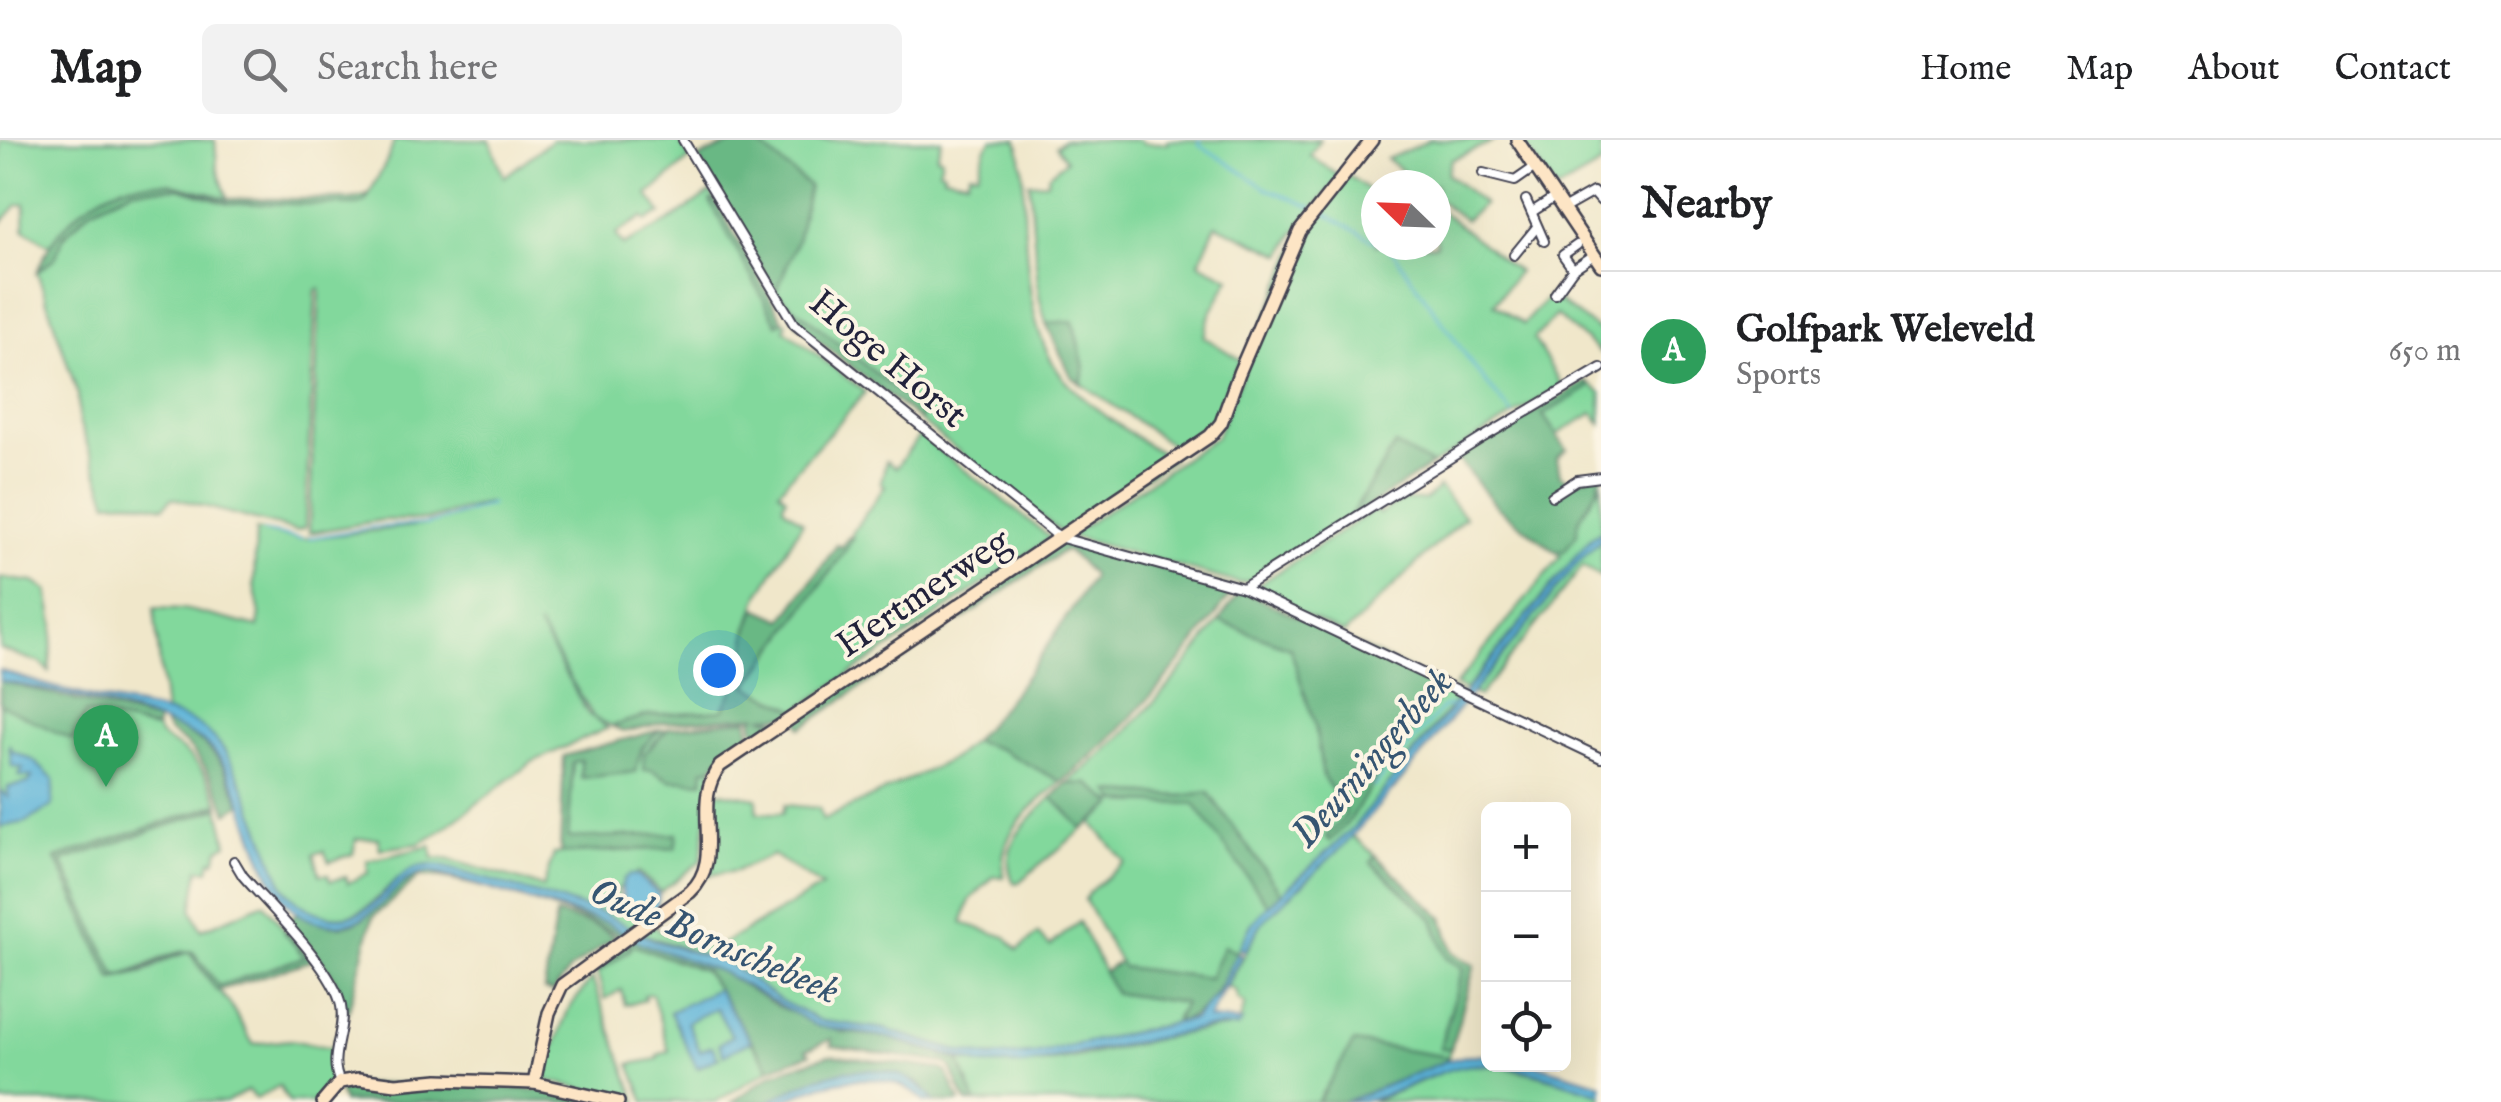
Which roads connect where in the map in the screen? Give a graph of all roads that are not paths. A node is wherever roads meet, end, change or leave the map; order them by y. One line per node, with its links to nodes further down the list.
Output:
1 (683, 140): 21 (street, Hoge Horst)
2 (1372, 140): 21 (street)
3 (1517, 140): 4 (street)
4 (1534, 167): 6 (street); 7 (street)
5 (1483, 174): 6 (street)
6 (1515, 181): 10 (street)
7 (1555, 197): 9 (street); 10 (street)
8 (1601, 201): 9 (street)
9 (1563, 209): 15 (street)
10 (1532, 212): 11 (street)
11 (1536, 228): 12 (street); 14 (street)
12 (1544, 242)
13 (1577, 246): 16 (street)
14 (1514, 254)
15 (1598, 260): 16 (street)
16 (1573, 269): 17 (street)
17 (1554, 294)
18 (1599, 372): 22 (street)
19 (1601, 477): 20 (street)
20 (1552, 496)
21 (1062, 538): 22 (street, Hertmerweg); 25 (street, Hertmerweg)
22 (1243, 588): 23 (street, Hertmerweg)
23 (1601, 758)
24 (234, 861): 26 (street)
25 (534, 1083): 26 (street); 28 (street)
26 (336, 1091): 27 (street)
27 (323, 1102)
28 (618, 1102)

